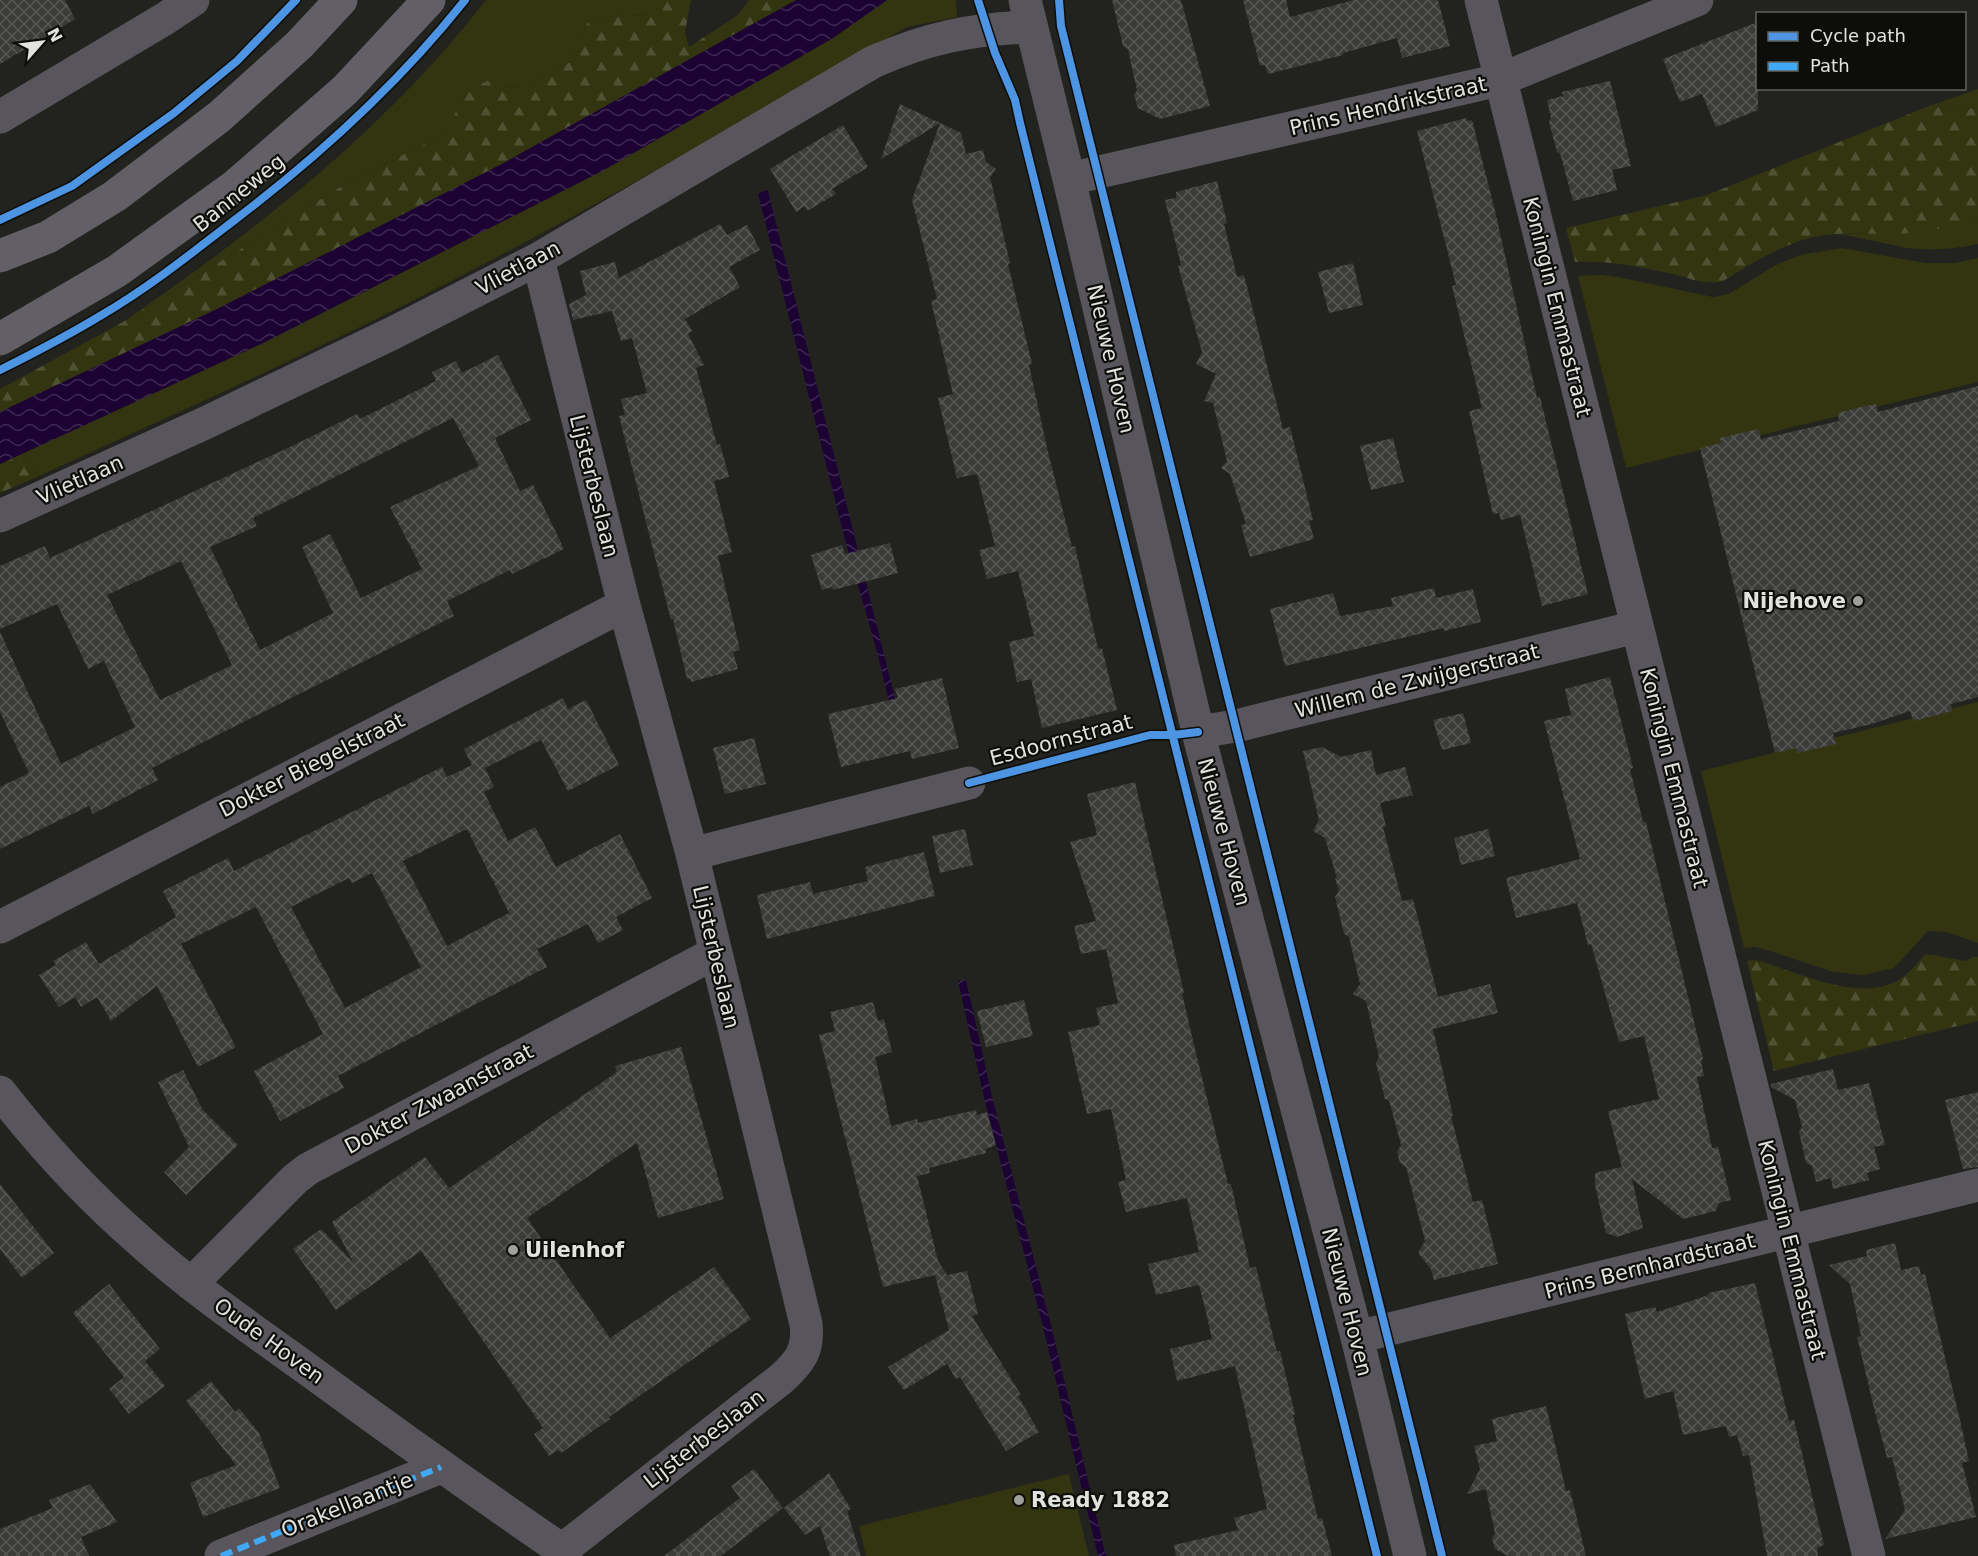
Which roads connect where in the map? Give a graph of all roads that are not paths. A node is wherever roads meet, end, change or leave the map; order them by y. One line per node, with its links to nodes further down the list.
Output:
1 (193, 0): 8 (street)
2 (341, 0): 10 (main road)
3 (429, 0): 12 (main road, Banneweg)
4 (1481, 0): 7 (street, Koningin Emmastraat)
5 (1697, 0): 7 (street, Prins Hendrikstraat)
6 (1027, 14): 9 (street, Nieuwe Hoven); 11 (street, Vlietlaan)
7 (1499, 80): 9 (street, Prins Hendrikstraat); 15 (street, Koningin Emmastraat)
8 (0, 117)
9 (1069, 180): 16 (street, Nieuwe Hoven)
10 (0, 256)
11 (538, 258): 13 (street, Vlietlaan); 14 (street, Lijsterbeslaan)
12 (0, 339)
13 (0, 516)
14 (624, 605): 18 (street, Lijsterbeslaan); 19 (street, Dokter Biegelstraat)
15 (1636, 627): 16 (street, Willem de Zwijgerstraat); 23 (street, Koningin Emmastraat)
16 (1198, 732): 25 (street, Nieuwe Hoven)
17 (969, 783): 18 (street, Esdoornstraat)
18 (692, 854): 20 (street, Lijsterbeslaan)
19 (0, 927)
20 (715, 953): 24 (street, Dokter Zwaanstraat); 27 (street, Lijsterbeslaan)
21 (0, 1092): 24 (street, Oude Hoven)
22 (1978, 1185): 23 (street, Prins Bernhardstraat)
23 (1788, 1232): 25 (street, Prins Bernhardstraat); 30 (street, Koningin Emmastraat)
24 (191, 1284): 26 (street, Oude Hoven)
25 (1357, 1337): 29 (street, Nieuwe Hoven)
26 (441, 1467): 27 (street, Oude Hoven); 28 (street, Orakellaantje)
27 (564, 1553)
28 (220, 1556)
29 (1410, 1556)
30 (1869, 1556)

